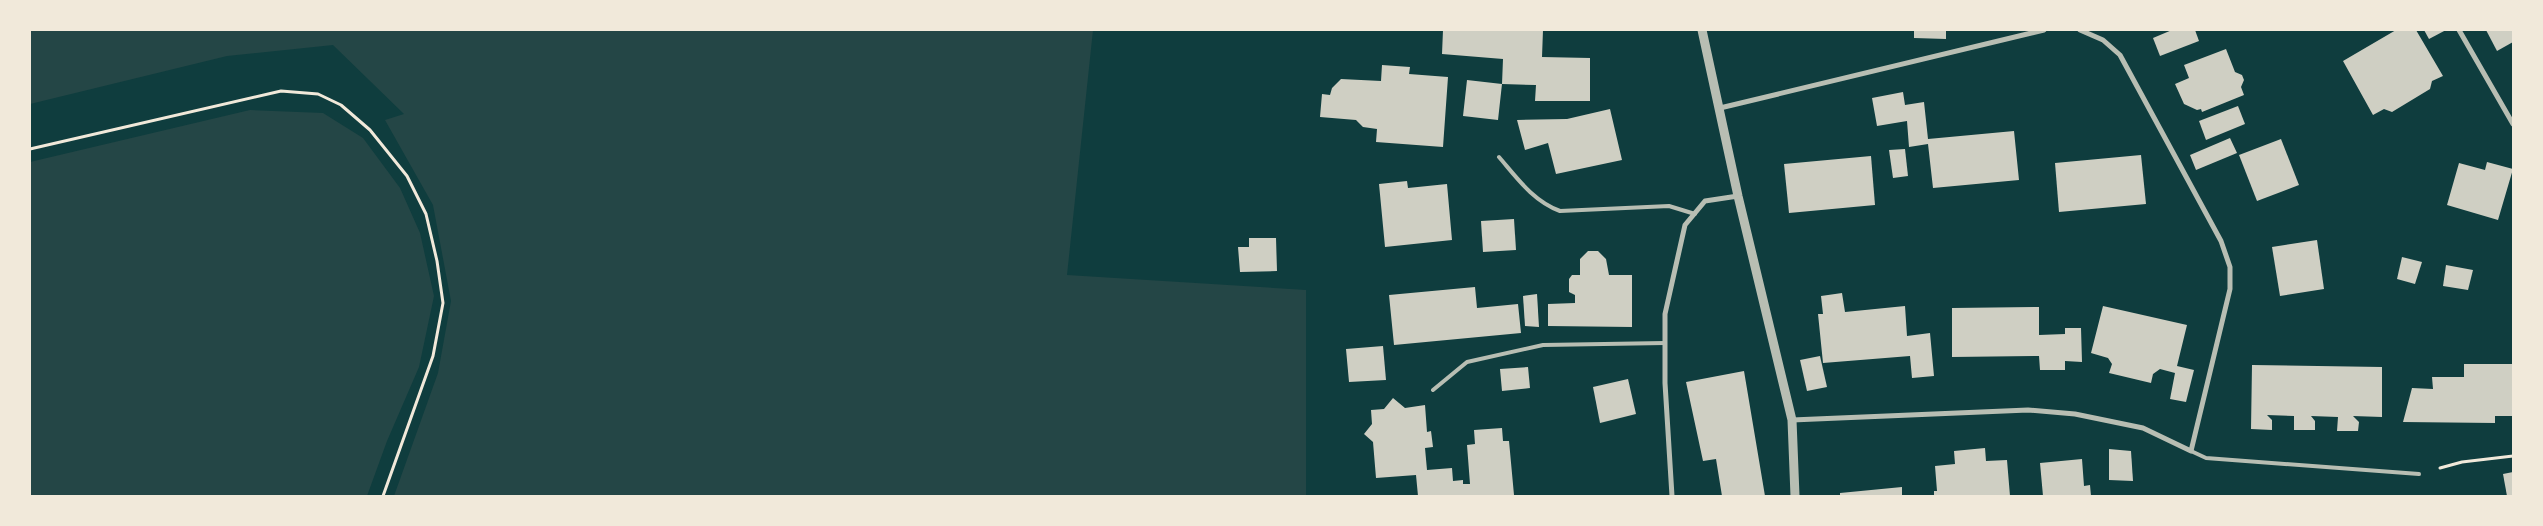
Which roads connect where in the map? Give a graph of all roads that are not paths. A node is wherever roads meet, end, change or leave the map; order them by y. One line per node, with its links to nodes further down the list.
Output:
1 (1702, 30): 5 (street)
2 (2044, 30): 5 (street)
3 (2080, 30): 13 (street)
4 (2459, 30): 6 (street)
5 (1720, 108): 8 (street)
6 (2513, 124)
7 (1499, 157): 9 (lane)
8 (1738, 196): 9 (street); 12 (street)
9 (1695, 214): 10 (street)
10 (1665, 343): 11 (lane); 15 (street)
11 (1433, 390)
12 (1792, 420): 13 (street); 16 (street)
13 (2191, 451): 14 (lane)
14 (2419, 474)
15 (1672, 496)
16 (1795, 496)

